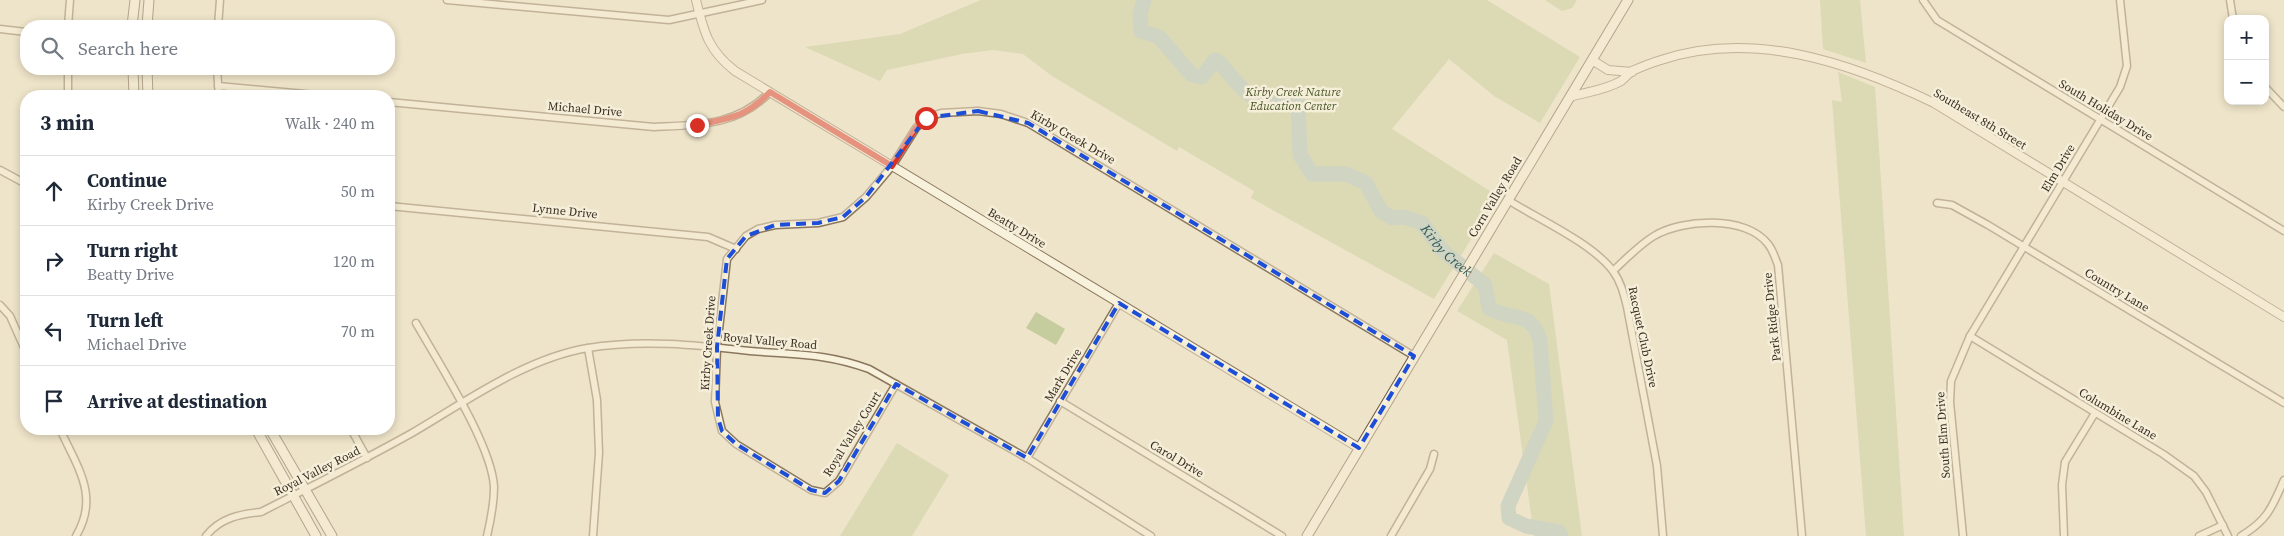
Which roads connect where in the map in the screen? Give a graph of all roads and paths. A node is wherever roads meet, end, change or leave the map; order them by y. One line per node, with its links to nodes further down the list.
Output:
1 (70, 0): 14 (street)
2 (135, 0): 15 (main road)
3 (149, 0): 16 (main road)
4 (220, 0): 17 (street)
5 (447, 0): 12 (street)
6 (696, 0): 12 (street, Beatty Drive)
7 (762, 0): 12 (street)
8 (1628, 0): 20 (main road, Corn Valley Road)
9 (1923, 0): 37 (street, South Holiday Drive)
10 (2120, 0): 37 (street, Elm Drive)
11 (2230, 0): 13 (street)
12 (700, 15): 33 (street, Beatty Drive)
13 (2232, 15)
14 (68, 20)
15 (133, 20)
16 (147, 20)
17 (218, 20)
18 (0, 29): 19 (street)
19 (20, 31)
20 (1592, 60): 21 (street, Southeast 8th Street); 34 (main road, Corn Valley Road)
21 (1632, 72): 34 (street, Southeast 8th Street); 41 (street, Southeast 8th Street)
22 (68, 75): 27 (street)
23 (133, 75): 28 (main road)
24 (147, 75): 29 (main road)
25 (217, 75): 26 (street)
26 (218, 86): 30 (street); 31 (street)
27 (68, 90)
28 (134, 90)
29 (148, 90)
30 (218, 90)
31 (261, 90)
32 (2269, 91): 36 (street)
33 (770, 92): 35 (street, Michael Drive); 38 (street, Beatty Drive)
34 (1570, 97): 42 (main road, Corn Valley Road)
35 (395, 103)
36 (2284, 107)
37 (2100, 120): 41 (street, Elm Drive); 45 (street, South Holiday Drive)
38 (892, 166): 47 (street, Kirby Creek Drive); 49 (street, Beatty Drive); 57 (street, Kirby Creek Drive)
39 (0, 170): 40 (street)
40 (20, 181)
41 (2062, 183): 46 (street, Elm Drive); 51 (street, Southeast 8th Street)
42 (1508, 200): 48 (street, Racquet Club Drive); 57 (main road, Corn Valley Road)
43 (1937, 203): 46 (street, Country Lane)
44 (395, 207): 47 (street, Lynne Drive)
45 (2284, 231)
46 (2024, 247): 53 (street, Elm Drive); 60 (street, Country Lane)
47 (736, 249): 55 (street, Kirby Creek Drive)
48 (1613, 270): 86 (street, Racquet Club Drive); 87 (street, Park Ridge Drive)
49 (1119, 303): 59 (street, Mark Drive); 67 (street, Beatty Drive)
50 (0, 305): 54 (street)
51 (2284, 317)
52 (416, 323): 61 (street)
53 (1970, 336): 62 (street, Columbine Lane); 88 (street, South Elm Drive)
54 (20, 338)
55 (717, 347): 56 (street, Royal Valley Road); 58 (street, Royal Valley Road); 73 (street, Kirby Creek Drive)
56 (588, 348): 61 (street, Royal Valley Road); 81 (street)
57 (1414, 356): 67 (main road, Corn Valley Road)
58 (896, 384): 70 (street, Royal Valley Road); 73 (street, Royal Valley Court)
59 (1060, 400): 70 (street, Mark Drive); 83 (street, Carol Drive)
60 (2284, 403)
61 (461, 404): 69 (street, Royal Valley Road); 80 (street)
62 (2095, 413): 75 (street, Columbine Lane); 89 (street)
63 (63, 435): 76 (street)
64 (259, 435): 74 (main road)
65 (273, 435): 72 (main road)
66 (354, 435): 69 (street)
67 (1358, 448): 84 (main road, Corn Valley Road)
68 (1434, 454): 85 (street)
69 (367, 458): 72 (street, Royal Valley Road)
70 (1027, 458): 82 (street, Royal Valley Road)
71 (2284, 480): 92 (street)
72 (304, 490): 74 (street, Royal Valley Road); 79 (main road)
73 (825, 493)
74 (294, 496): 77 (street, Royal Valley Road); 78 (main road)
75 (2223, 526): 90 (street); 91 (street, Columbine Lane)
76 (76, 536)
77 (206, 536)
78 (316, 536)
79 (332, 536)
80 (487, 536)
81 (593, 536)
82 (1151, 536)
83 (1282, 536)
84 (1307, 536)
85 (1391, 536)
86 (1663, 536)
87 (1802, 536)
88 (1963, 536)
89 (2064, 536)
90 (2199, 536)
91 (2228, 536)
92 (2241, 536)

